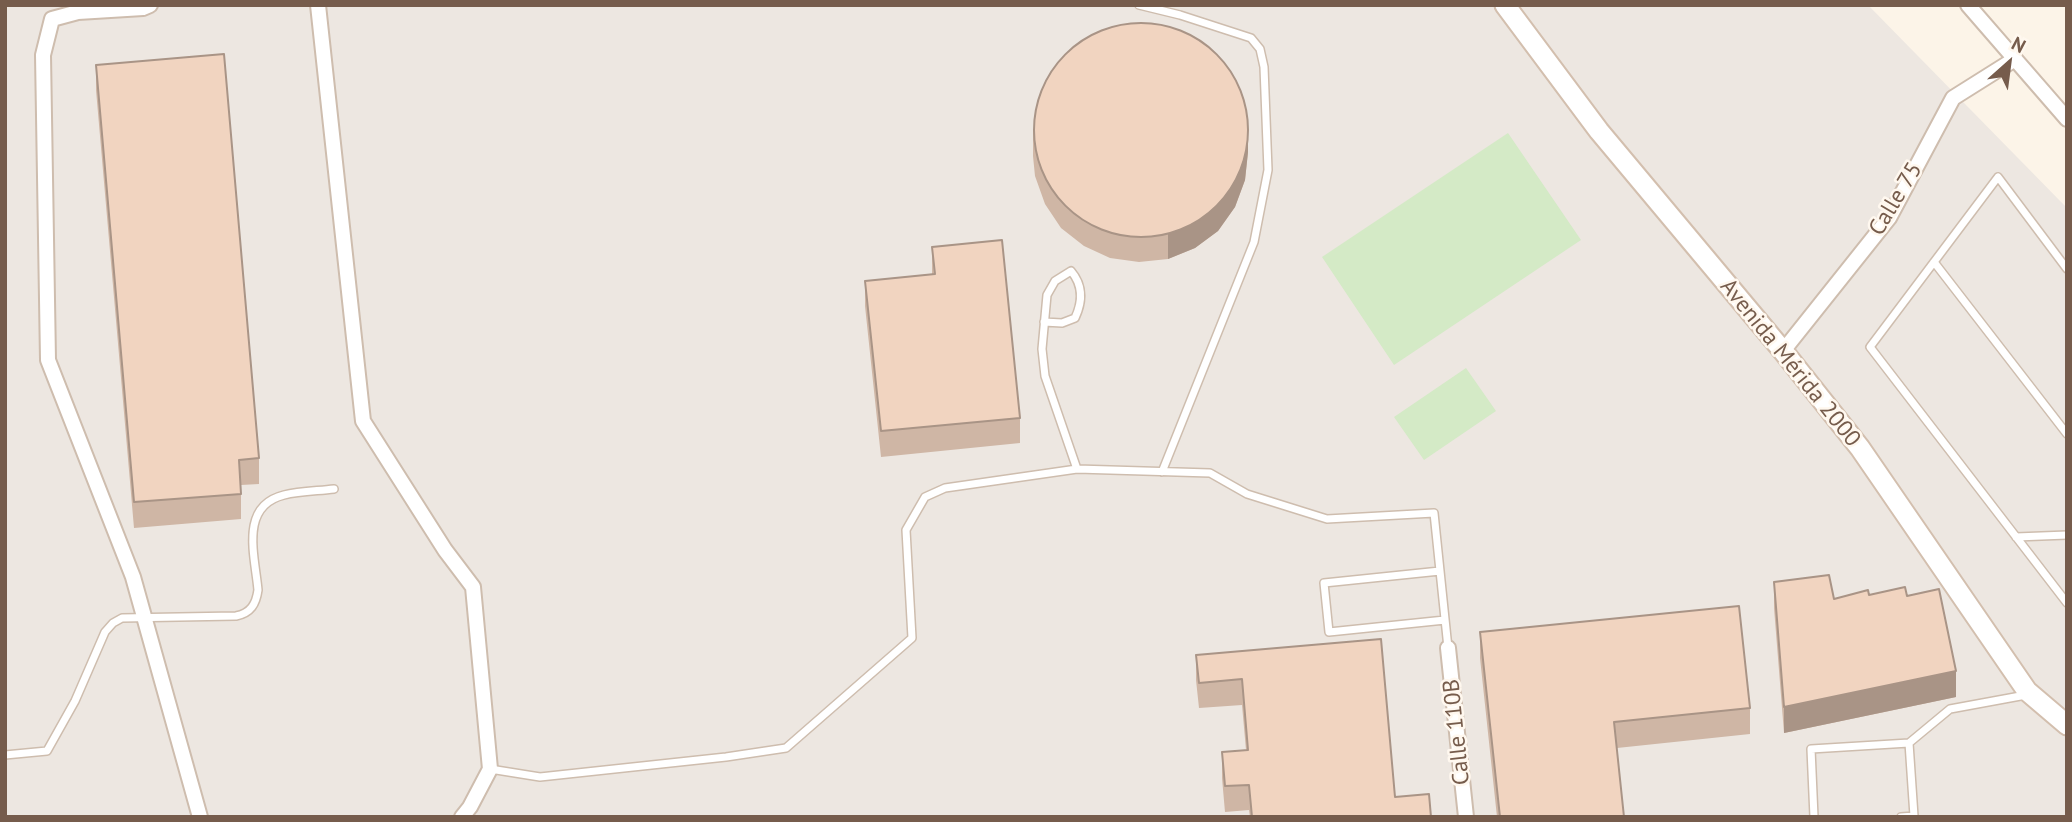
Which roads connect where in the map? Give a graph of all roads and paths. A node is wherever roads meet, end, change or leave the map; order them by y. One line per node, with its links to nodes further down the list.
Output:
1 (150, 5): 20 (street)
2 (318, 5): 27 (street)
3 (1139, 5): 14 (lane)
4 (1505, 5): 11 (main road, Avenida Mérida 2000)
5 (1968, 5): 6 (street)
6 (2015, 59): 7 (street); 11 (street, Calle 75)
7 (2067, 119)
8 (1934, 262): 9 (lane); 12 (lane); 17 (lane)
9 (2067, 270)
10 (1044, 322): 10 (lane); 13 (lane)
11 (1783, 351): 23 (main road, Avenida Mérida 2000)
12 (2067, 434)
13 (1077, 469): 14 (lane); 27 (lane)
14 (1162, 472): 18 (lane)
15 (334, 489): 20 (lane)
16 (2067, 535): 17 (lane)
17 (2016, 537): 19 (lane)
18 (1440, 571): 21 (lane); 21 (lane)
19 (2067, 603)
20 (144, 618): 26 (lane); 28 (street)
21 (1445, 620): 22 (lane)
22 (1448, 648): 30 (street, Calle 110B)
23 (2030, 694): 24 (main road, Avenida Mérida 2000); 25 (lane)
24 (2067, 725)
25 (1909, 743): 31 (lane); 32 (lane)
26 (5, 755)
27 (491, 769): 29 (street)
28 (200, 817)
29 (462, 817)
30 (1466, 817)
31 (1814, 817)
32 (1901, 817)

